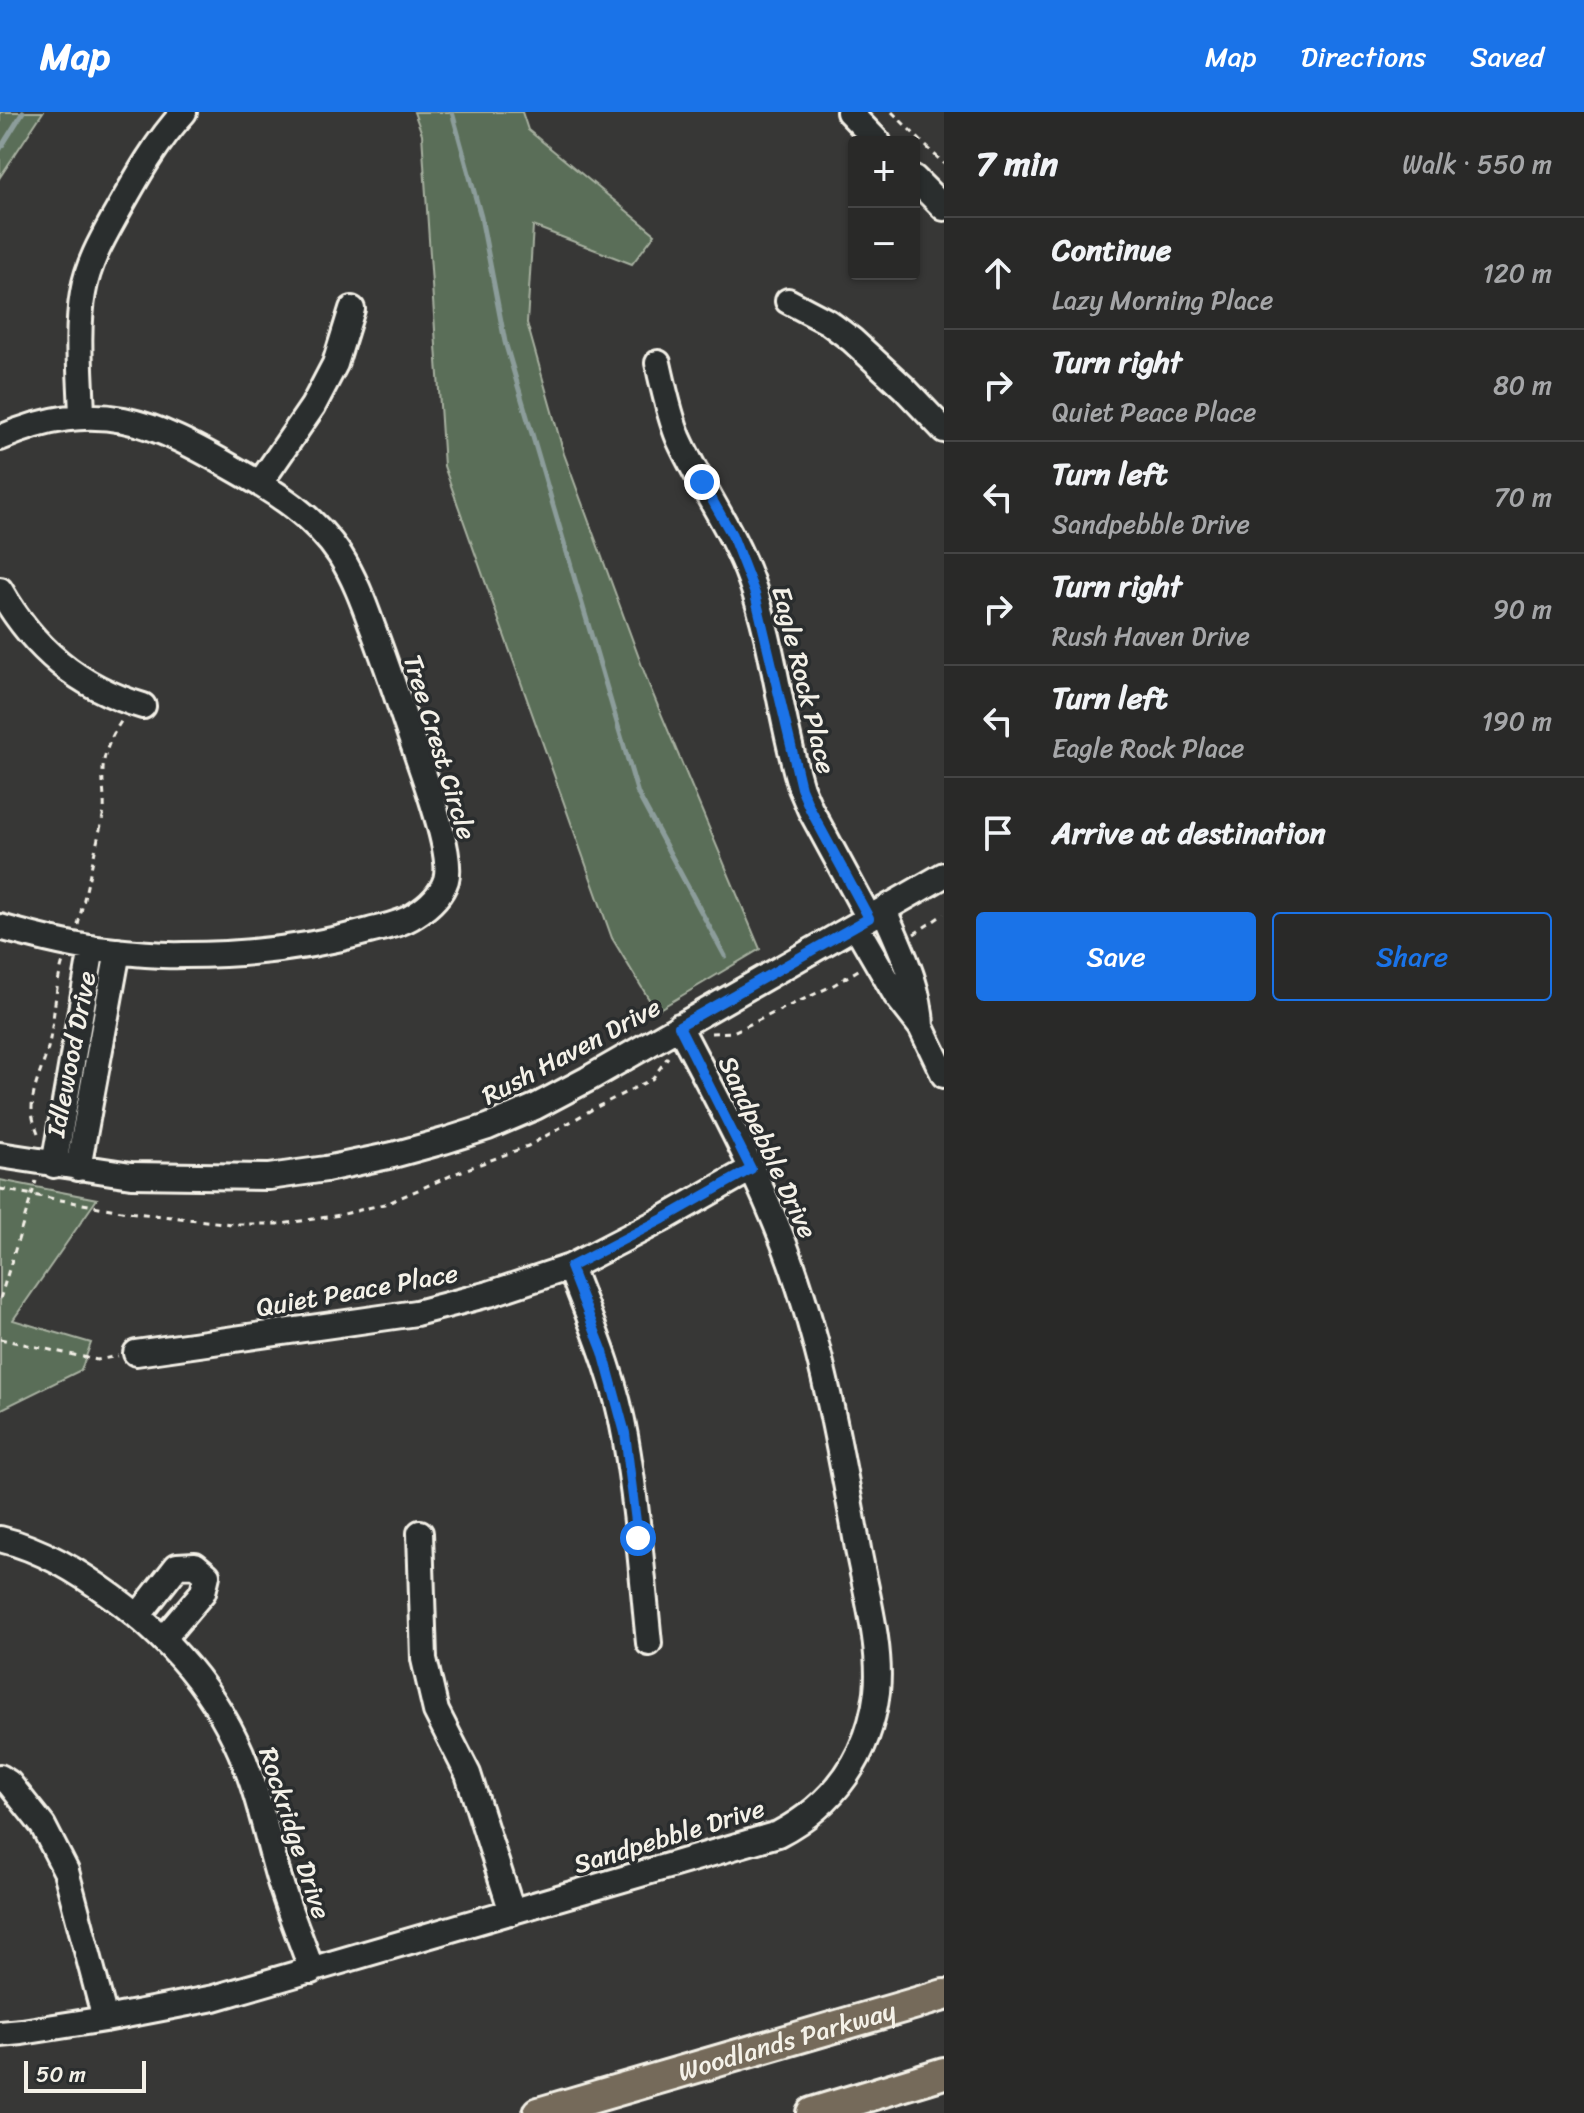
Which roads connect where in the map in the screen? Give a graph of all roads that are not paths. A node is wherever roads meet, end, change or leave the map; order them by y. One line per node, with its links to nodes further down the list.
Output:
1 (184, 112): 9 (street)
2 (849, 112): 3 (street)
3 (872, 136)
4 (920, 184): 5 (street)
5 (944, 208)
6 (788, 301): 10 (street)
7 (352, 309): 12 (street)
8 (658, 363): 16 (street, Eagle Rock Place)
9 (82, 416): 11 (street, Tree Crest Circle); 12 (street, Tree Crest Circle)
10 (944, 430)
11 (0, 438)
12 (260, 483): 19 (street, Tree Crest Circle)
13 (0, 590): 14 (street)
14 (143, 706)
15 (944, 875): 16 (street, Rush Haven Drive)
16 (870, 918): 20 (street, Rush Haven Drive); 21 (street, Eagle Rock Place)
17 (0, 927): 18 (street, Tree Crest Circle)
18 (92, 948): 19 (street, Tree Crest Circle); 24 (street, Idlewood Drive)
19 (118, 951): 24 (street, Idlewood Drive)
20 (679, 1026): 24 (street, Rush Haven Drive); 25 (street, Sandpebble Drive)
21 (932, 1036): 22 (street, Eagle Rock Place)
22 (944, 1075)
23 (0, 1155): 24 (street, Rush Haven Drive)
24 (58, 1165)
25 (751, 1169): 26 (street, Quiet Peace Place); 34 (street, Sandpebble Drive)
26 (570, 1267): 27 (street, Quiet Peace Place); 32 (street)
27 (136, 1353)
28 (420, 1533): 34 (street)
29 (0, 1539): 30 (street, Rockridge Drive)
30 (138, 1616): 31 (street, Rockridge Drive); 31 (street)
31 (163, 1639): 35 (street, Rockridge Drive)
32 (649, 1643)
33 (0, 1777): 37 (street)
34 (512, 1912): 35 (street, Sandpebble Drive)
35 (312, 1971): 37 (street, Sandpebble Drive)
36 (944, 1995): 40 (main road, Woodlands Parkway)
37 (105, 2019): 38 (street, Sandpebble Drive)
38 (0, 2034)
39 (944, 2073): 41 (main road)
40 (539, 2113)
41 (812, 2113)

